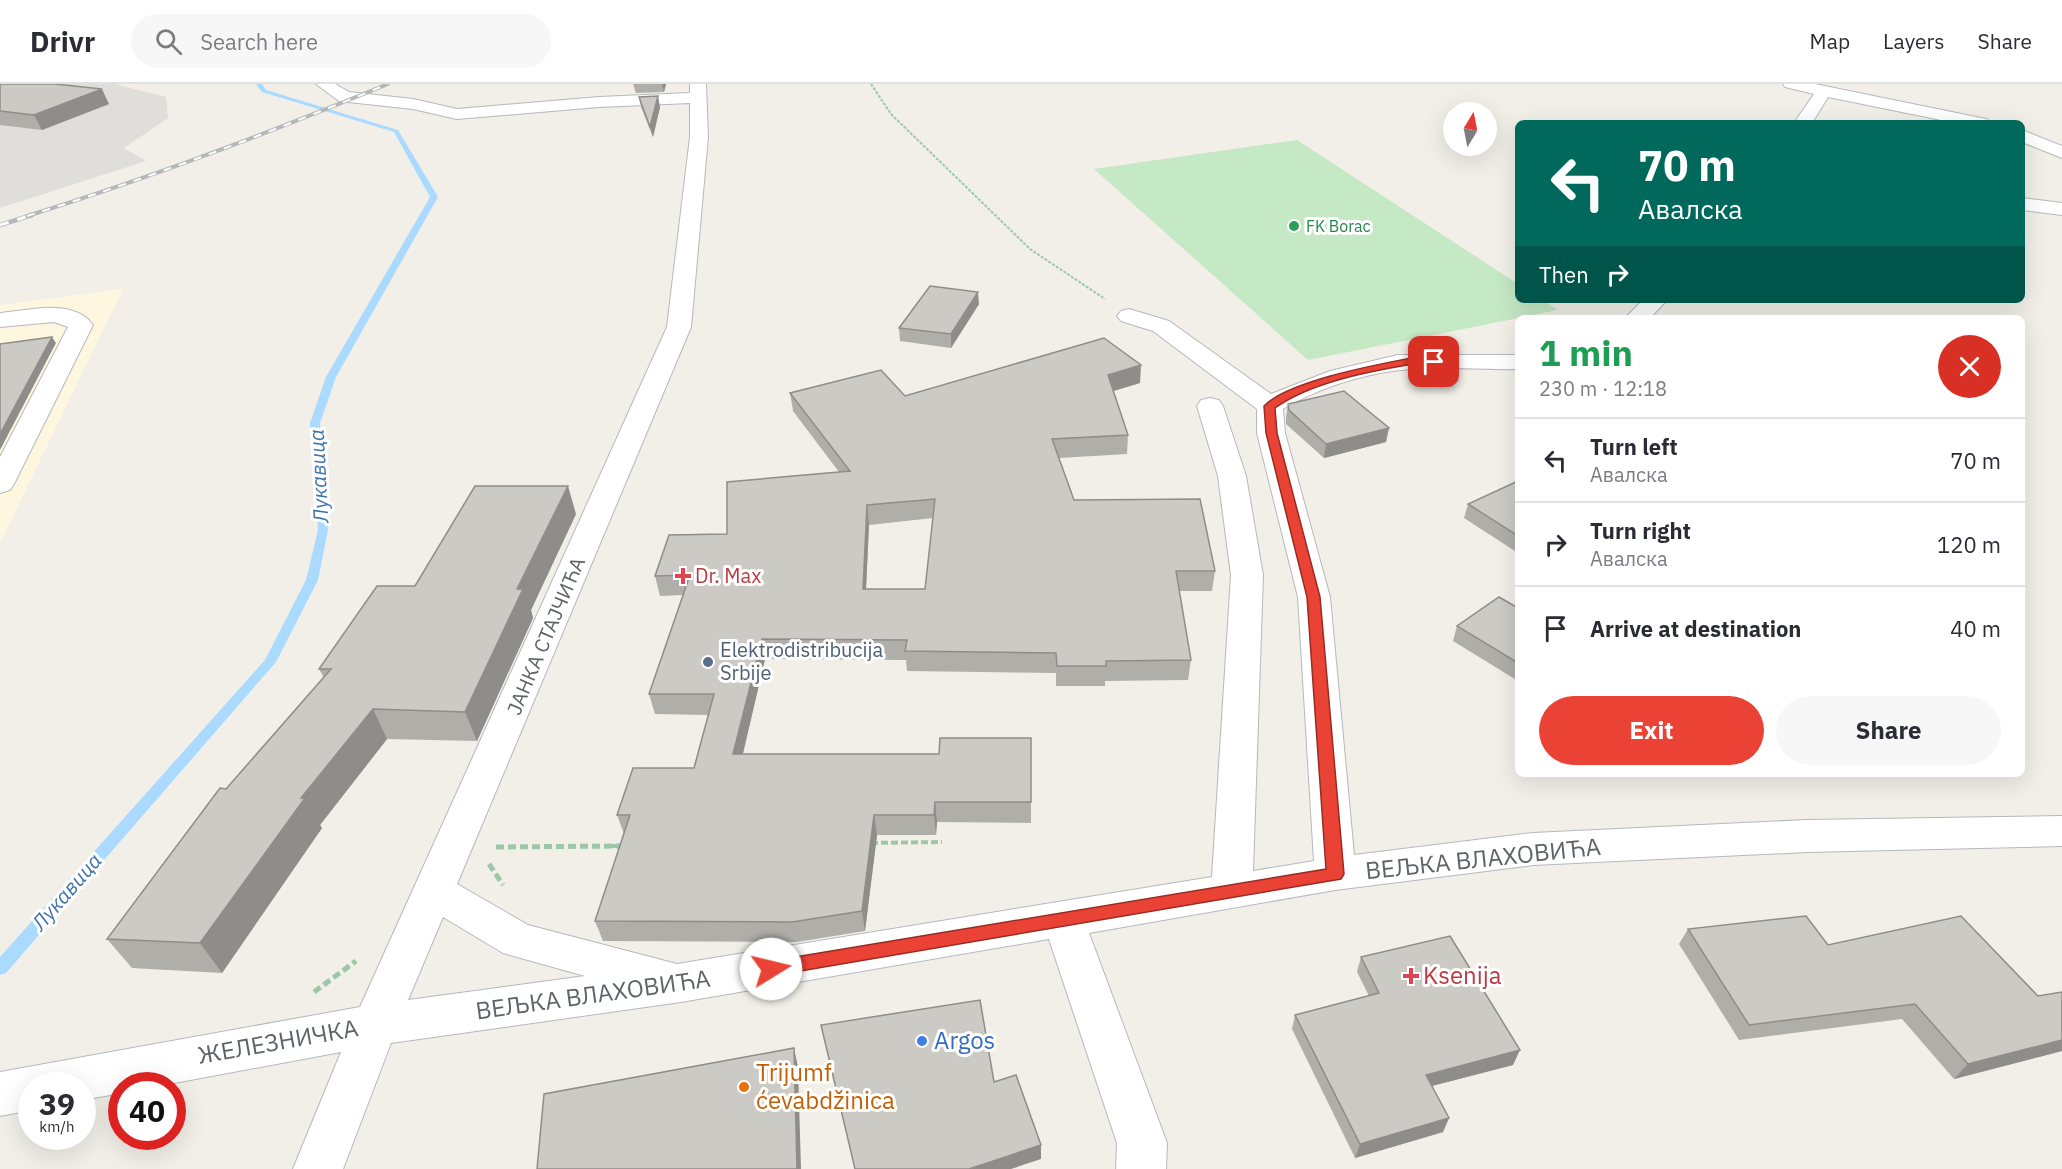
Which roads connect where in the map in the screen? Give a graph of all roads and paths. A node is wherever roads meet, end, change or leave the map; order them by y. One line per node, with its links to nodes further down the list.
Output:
1 (324, 84): 4 (street)
2 (871, 84): 14 (path)
3 (1791, 84): 5 (street)
4 (698, 91): 26 (street, ЈАНКА СТАЈЧИЋА)
5 (1823, 92): 6 (street); 7 (street)
6 (1805, 120)
7 (1966, 120)
8 (2025, 136): 9 (street)
9 (2062, 153)
10 (2025, 204): 11 (street)
11 (2062, 209)
12 (1653, 303): 13 (street)
13 (1640, 315)
14 (1130, 316): 18 (street)
15 (0, 320): 19 (street)
16 (1515, 362): 18 (street)
17 (1210, 406): 27 (street)
18 (1270, 406): 25 (street)
19 (0, 484)
20 (2062, 831): 25 (street, ВЕЉКА ВЛАХОВИЋА)
21 (942, 842): 22 (path)
22 (859, 843)
23 (632, 846): 24 (path)
24 (489, 847)
25 (1335, 874): 27 (street, ВЕЉКА ВЛАХОВИЋА)
26 (435, 892): 30 (street); 32 (street, ЈАНКА СТАЈЧИЋА)
27 (1232, 892): 28 (street, ВЕЉКА ВЛАХОВИЋА)
28 (1063, 920): 30 (street, ВЕЉКА ВЛАХОВИЋА); 37 (street)
29 (363, 956): 31 (path)
30 (681, 983): 32 (street, ВЕЉКА ВЛАХОВИЋА)
31 (307, 997)
32 (375, 1026): 33 (street, ЖЕЛЕЗНИЧКА); 36 (street, ЈАНКА СТАЈЧИЋА)
33 (96, 1076)
34 (18, 1091): 35 (street)
35 (0, 1094)
36 (318, 1169)
37 (1142, 1169)

